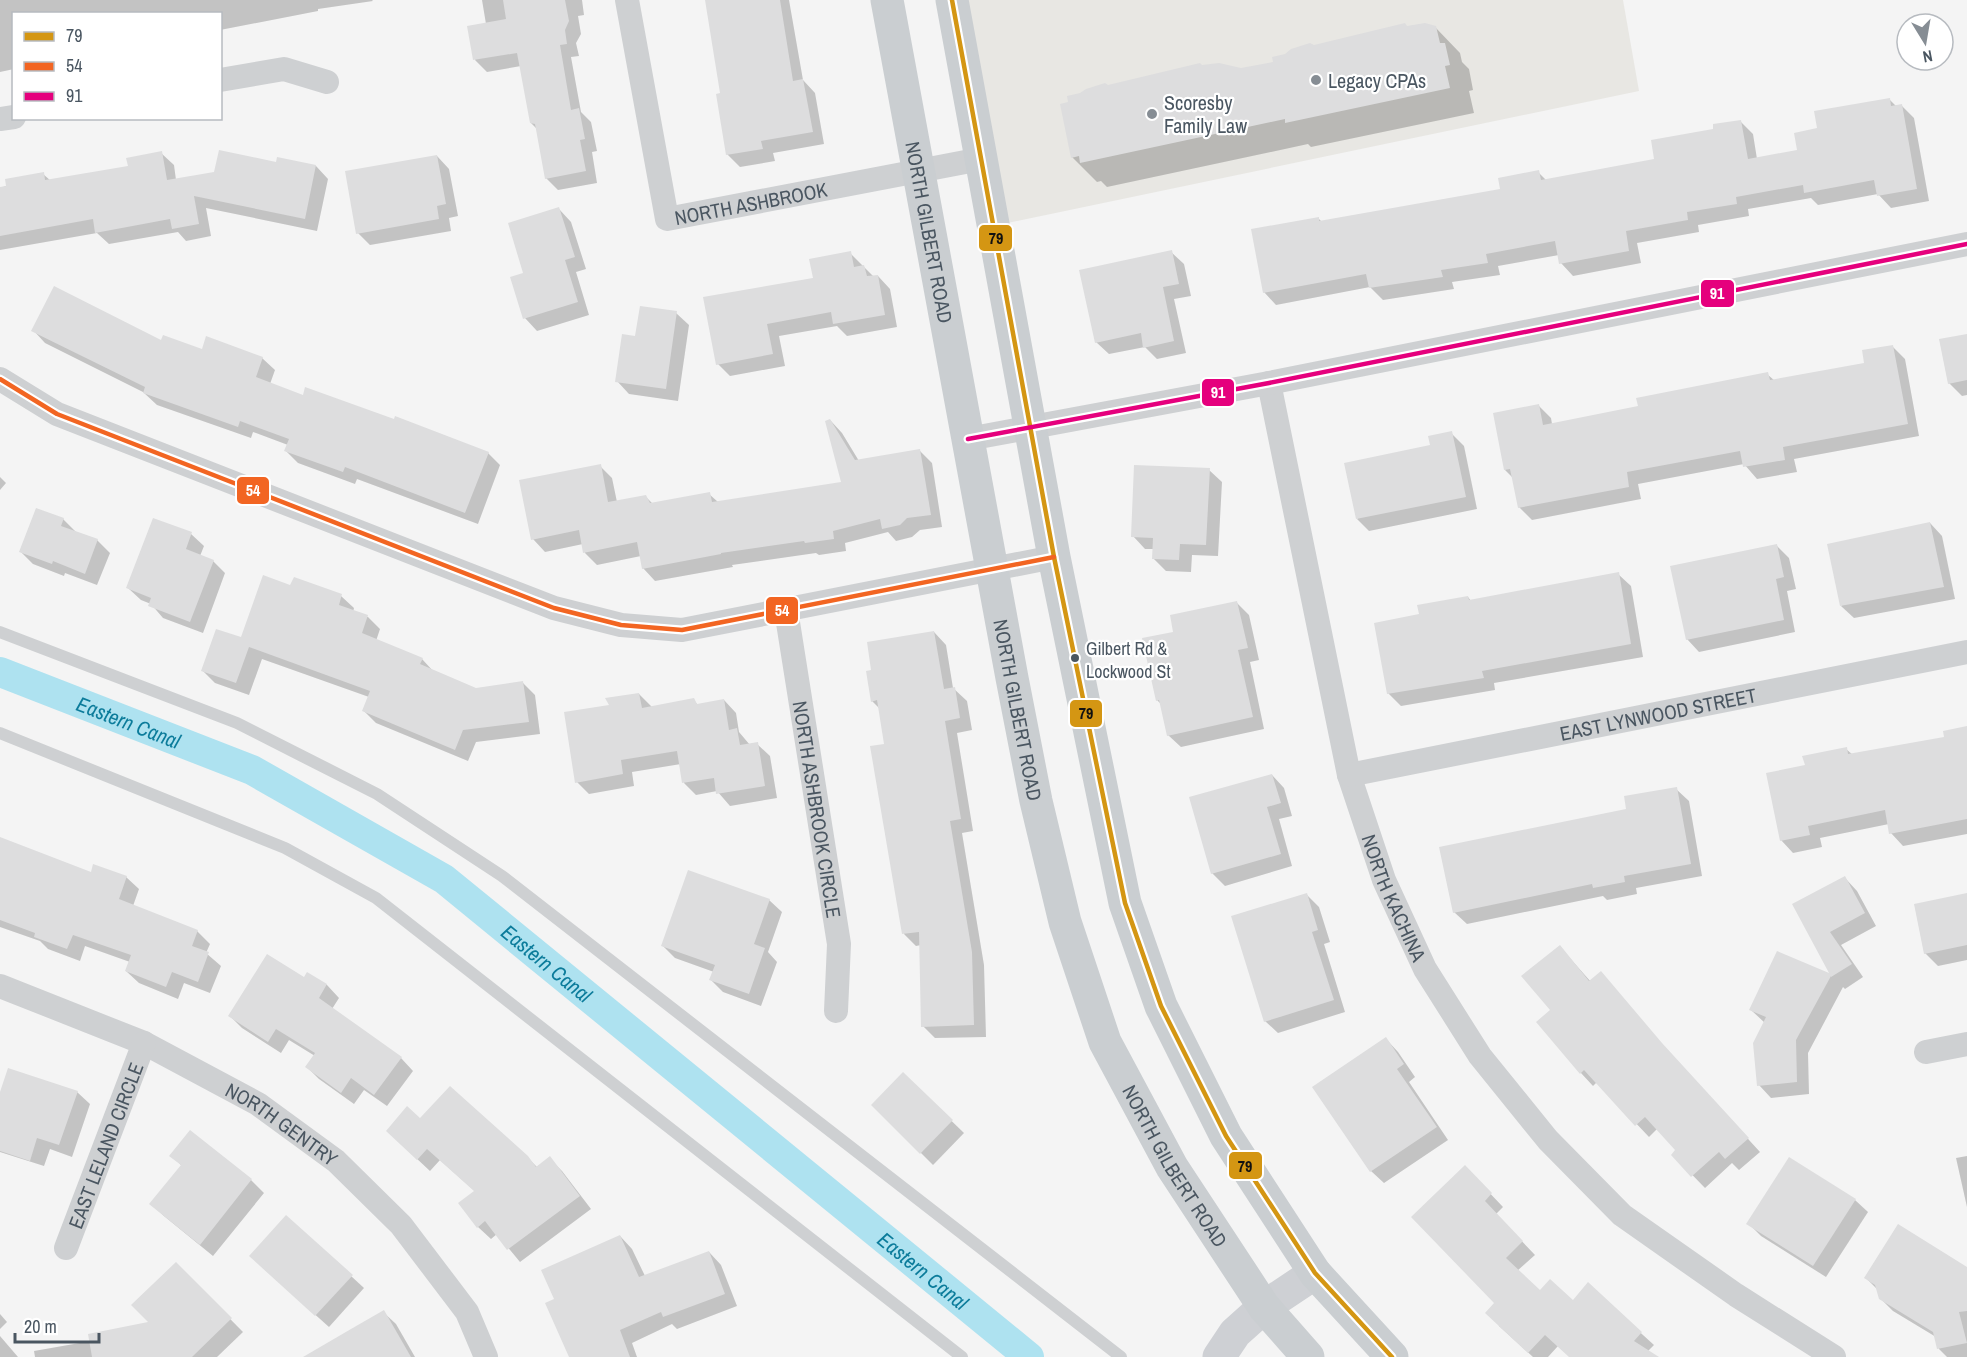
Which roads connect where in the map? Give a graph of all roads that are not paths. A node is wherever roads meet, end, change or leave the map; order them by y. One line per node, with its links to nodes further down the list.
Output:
1 (627, 0): 7 (street, NORTH ASHBROOK)
2 (887, 0): 7 (main road, NORTH GILBERT ROAD)
3 (952, 0): 6 (main road)
4 (222, 80): 5 (street)
5 (327, 82)
6 (981, 159): 7 (street, NORTH ASHBROOK); 11 (main road)
7 (919, 170): 12 (main road, NORTH GILBERT ROAD)
8 (1967, 244): 10 (street)
9 (0, 379): 15 (street)
10 (1269, 382): 11 (street); 19 (street, NORTH KACHINA)
11 (1030, 427): 12 (street); 13 (main road)
12 (968, 439): 14 (main road, NORTH GILBERT ROAD)
13 (1054, 557): 14 (street); 26 (main road)
14 (993, 568): 15 (street); 27 (main road, NORTH GILBERT ROAD)
15 (786, 610): 21 (street, NORTH ASHBROOK CIRCLE)
16 (0, 632): 30 (lane)
17 (1967, 652): 19 (street, EAST LYNWOOD STREET)
18 (0, 733): 29 (lane)
19 (1349, 775): 34 (street, NORTH KACHINA)
20 (0, 986): 22 (street, NORTH GENTRY)
21 (836, 1011)
22 (144, 1043): 25 (street, EAST LELAND CIRCLE); 28 (street, NORTH GENTRY)
23 (1967, 1044): 24 (street)
24 (1926, 1052)
25 (66, 1248)
26 (1316, 1273): 27 (street); 33 (main road)
27 (1264, 1307): 31 (street); 32 (main road, NORTH GILBERT ROAD)
28 (486, 1357)
29 (962, 1357)
30 (1121, 1357)
31 (1219, 1357)
32 (1308, 1357)
33 (1392, 1357)
34 (1834, 1357)

